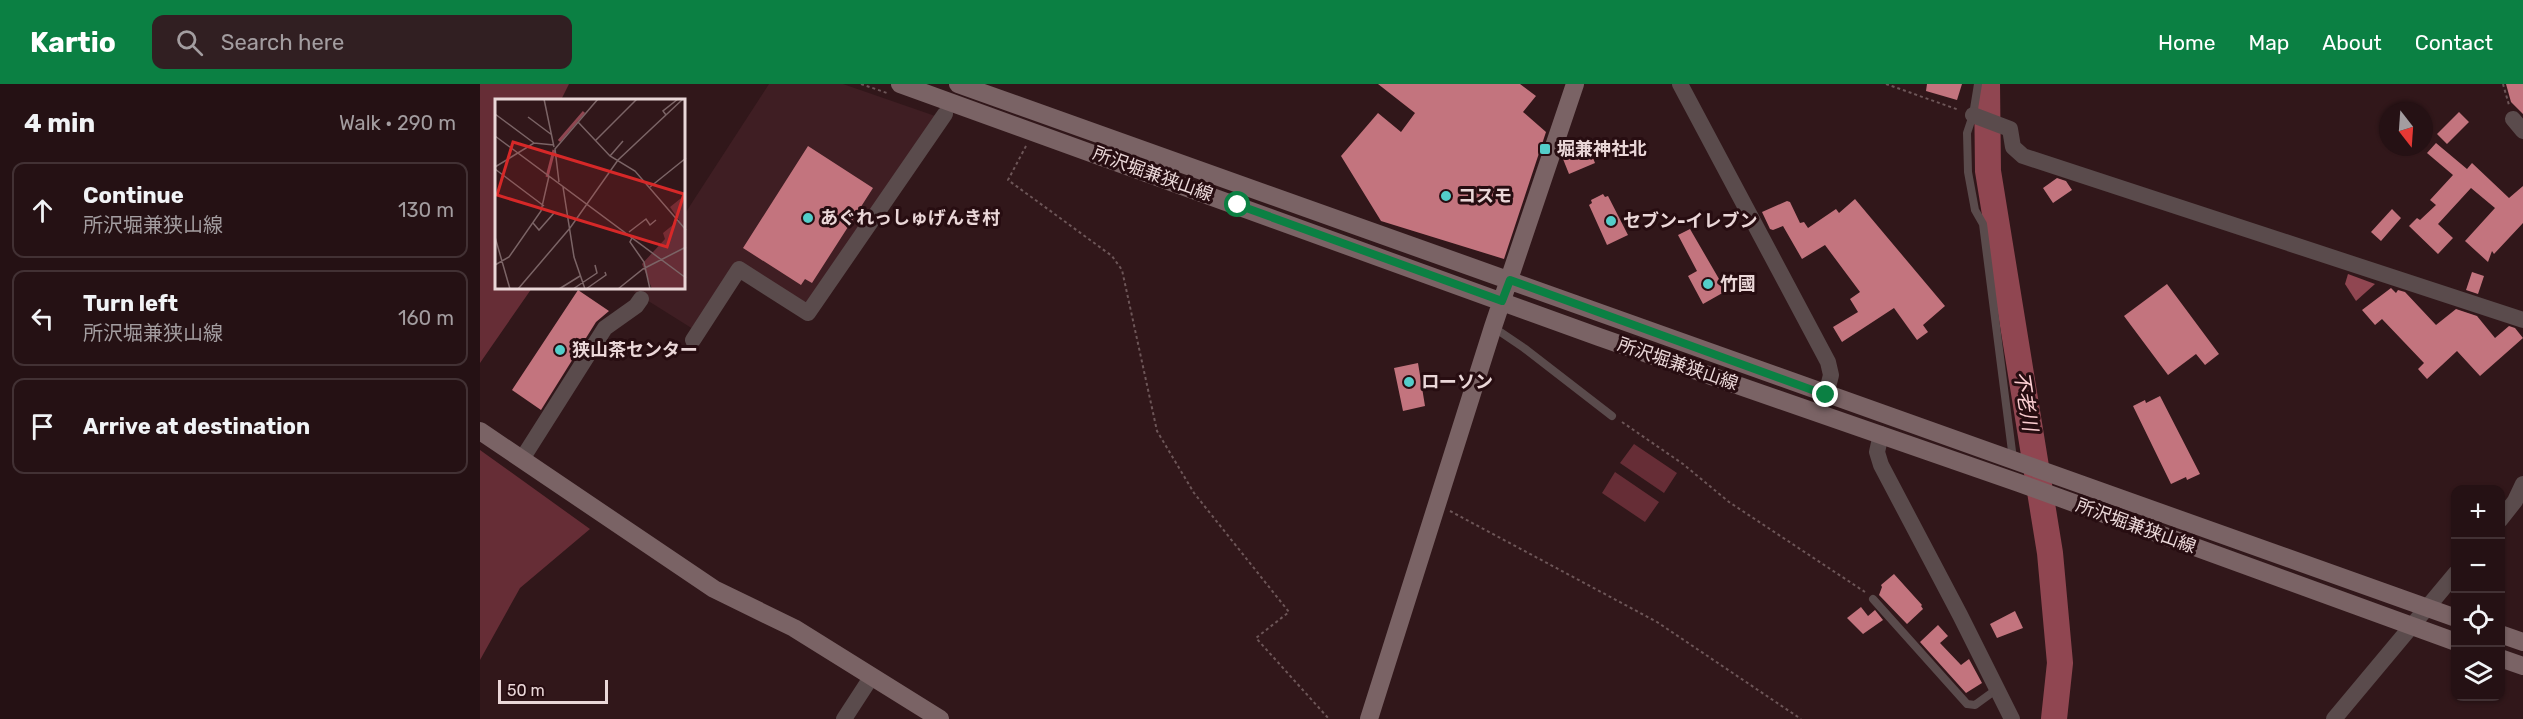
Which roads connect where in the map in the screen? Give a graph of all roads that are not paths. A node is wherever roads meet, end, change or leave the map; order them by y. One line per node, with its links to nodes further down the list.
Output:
1 (900, 84): 10 (main road, 所沢堀兼狭山線)
2 (958, 84): 8 (main road, 所沢堀兼狭山線)
3 (1575, 84): 8 (main road)
4 (1680, 84): 14 (street)
5 (1978, 84): 7 (lane)
6 (945, 114): 13 (street)
7 (1973, 115): 11 (street); 19 (lane)
8 (1510, 280): 10 (main road); 14 (main road, 所沢堀兼狭山線)
9 (641, 299): 18 (street)
10 (1502, 301): 12 (main road); 17 (main road, 所沢堀兼狭山線)
11 (2523, 320)
12 (1493, 327): 15 (lane); 36 (main road)
13 (693, 340)
14 (1826, 395): 19 (main road, 所沢堀兼狭山線)
15 (1612, 416)
16 (480, 431): 18 (main road)
17 (1881, 434): 26 (main road, 所沢堀兼狭山線); 33 (street)
18 (522, 459): 32 (main road)
19 (2015, 463): 24 (main road, 所沢堀兼狭山線)
20 (2523, 484): 21 (street)
21 (2505, 514)
22 (2451, 579): 24 (street)
23 (1873, 599): 33 (lane)
24 (2427, 608): 25 (main road, 所沢堀兼狭山線); 26 (street)
25 (2451, 616)
26 (2410, 626): 28 (main road, 所沢堀兼狭山線); 38 (street)
27 (2505, 636): 29 (main road)
28 (2451, 640)
29 (2523, 642)
30 (2505, 660): 31 (main road)
31 (2523, 666)
32 (873, 675): 34 (street); 35 (main road)
33 (1997, 689): 37 (street)
34 (844, 719)
35 (940, 719)
36 (1369, 719)
37 (2012, 719)
38 (2334, 719)

